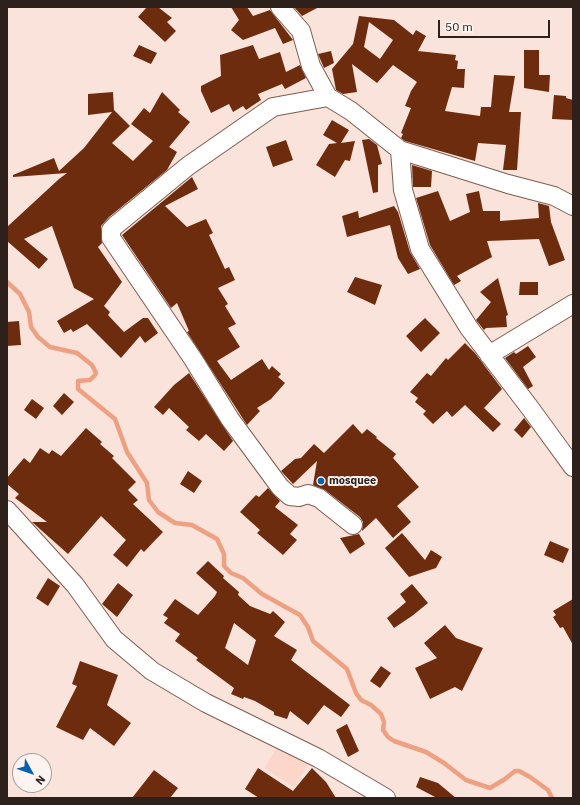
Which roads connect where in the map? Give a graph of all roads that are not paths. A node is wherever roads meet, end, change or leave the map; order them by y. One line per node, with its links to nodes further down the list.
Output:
1 (280, 7): 2 (street)
2 (328, 97): 3 (street); 9 (street)
3 (400, 150): 4 (street); 6 (street)
4 (573, 206)
5 (573, 304): 6 (street)
6 (489, 355): 7 (street)
7 (573, 467)
8 (7, 510): 10 (street)
9 (354, 525)
10 (386, 798)

